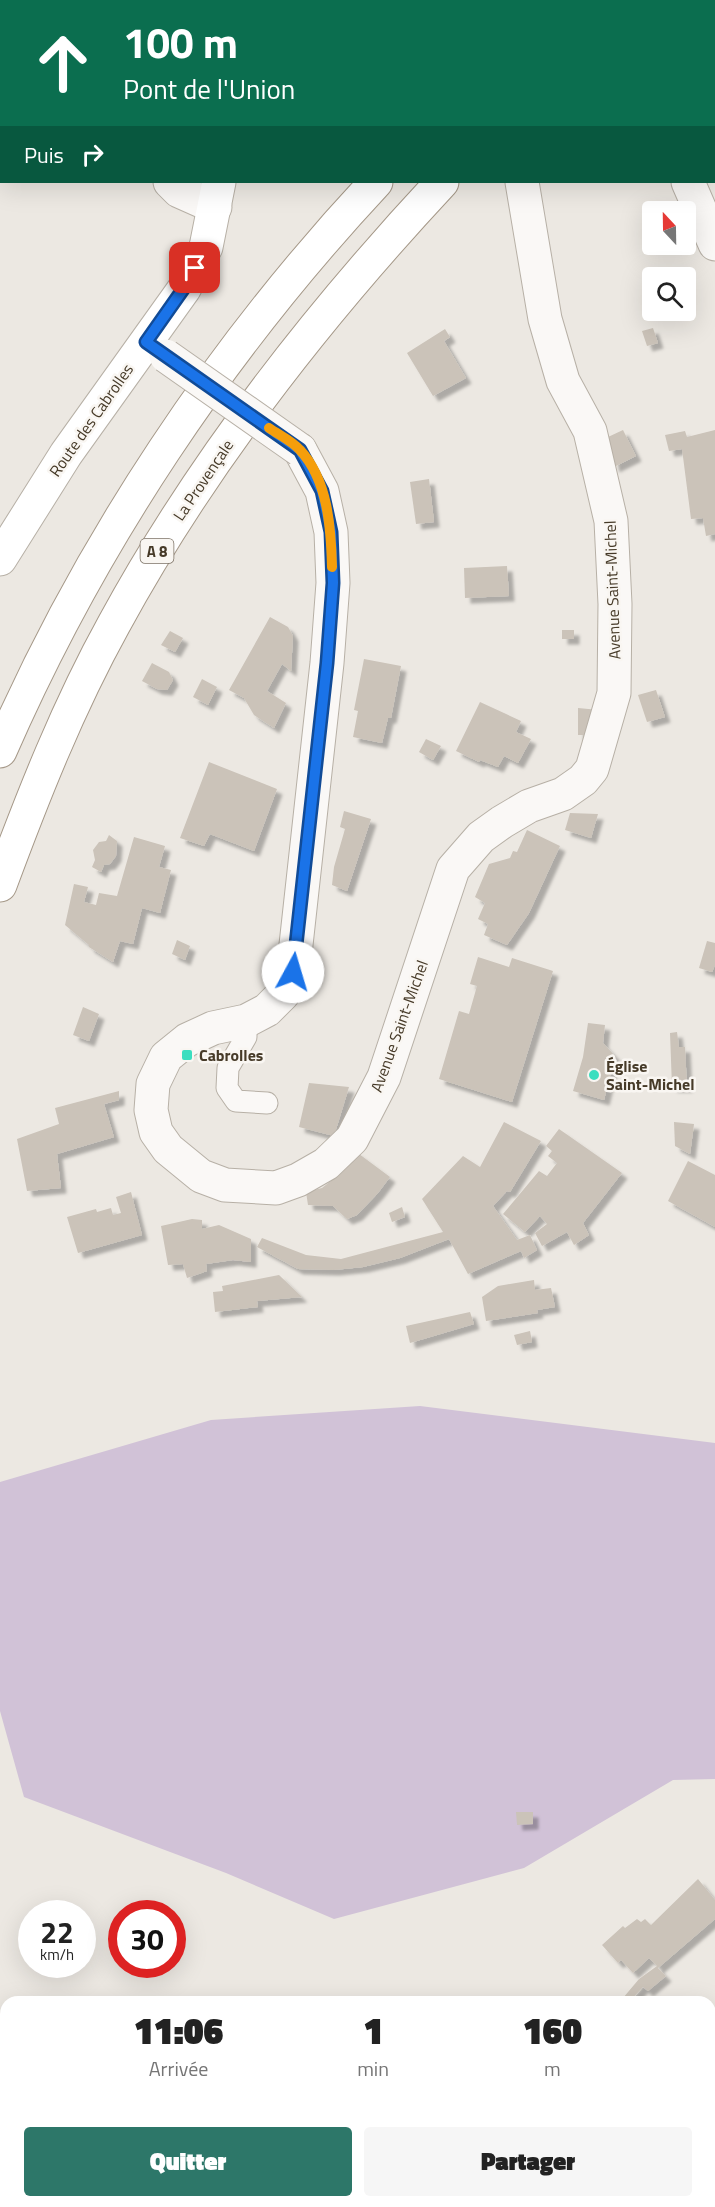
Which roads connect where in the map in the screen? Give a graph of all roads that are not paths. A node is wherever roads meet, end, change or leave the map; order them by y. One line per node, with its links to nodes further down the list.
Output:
1 (171, 183): 6 (street)
2 (375, 183): 10 (main road)
3 (441, 183): 11 (main road, La Provençale / A 8)
4 (522, 183): 12 (street, Avenue Saint-Michel)
5 (688, 183): 7 (street)
6 (217, 194): 8 (main road, Route des Cabrolles)
7 (715, 244)
8 (156, 349): 9 (main road, Route des Cabrolles); 12 (street, Avenue Saint-Michel, bridge)
9 (0, 559)
10 (0, 751)
11 (0, 885)
12 (246, 1021): 13 (lane)
13 (267, 1103)

